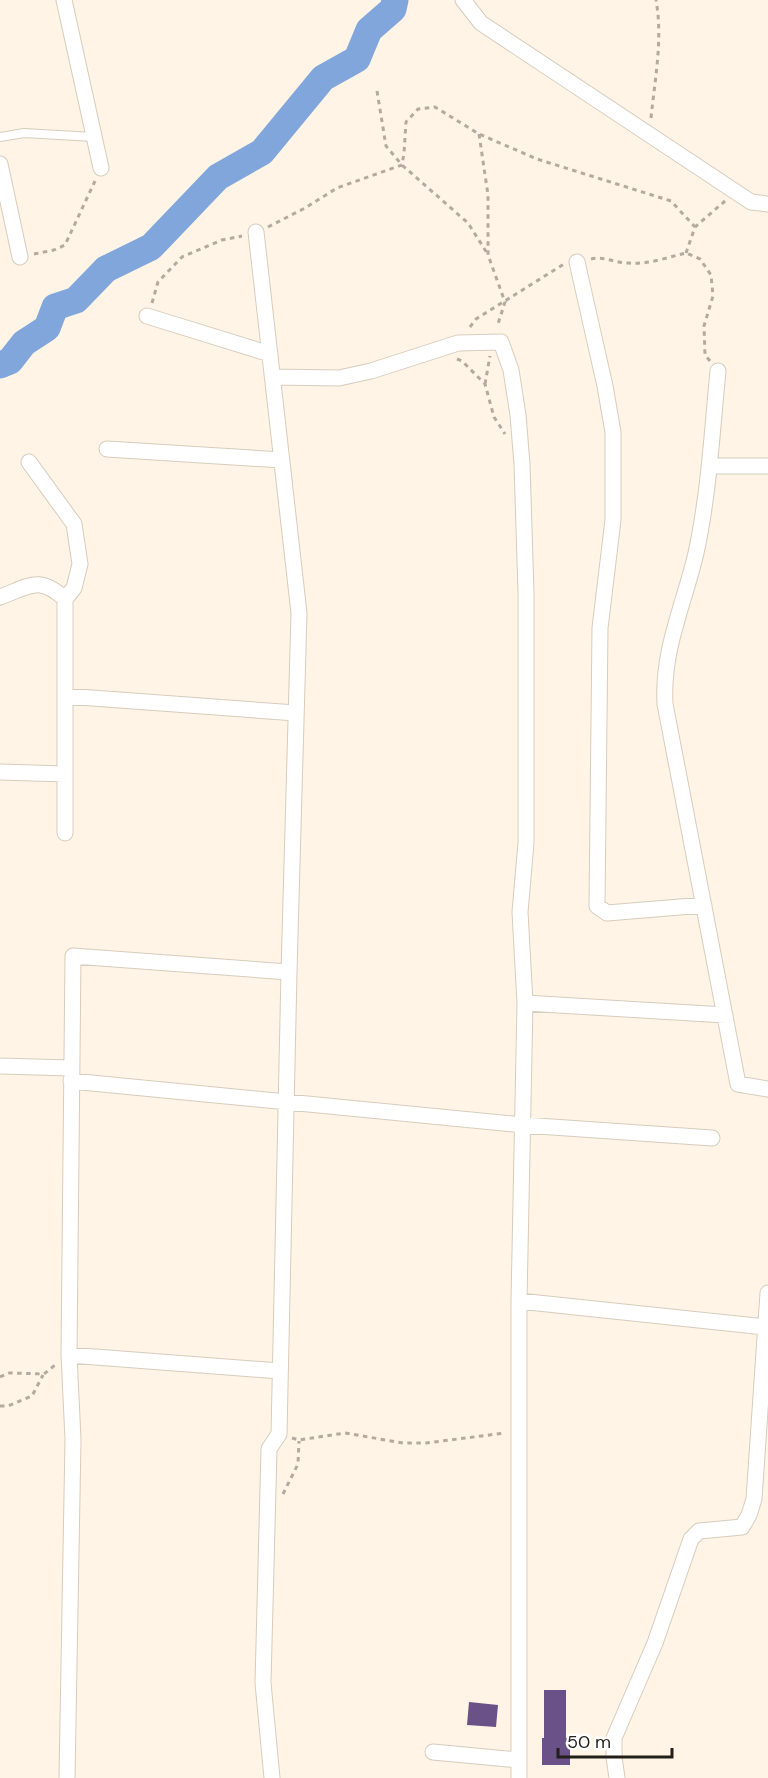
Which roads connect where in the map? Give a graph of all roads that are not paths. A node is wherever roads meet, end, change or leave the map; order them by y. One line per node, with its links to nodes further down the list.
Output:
1 (64, 0): 4 (street)
2 (463, 0): 7 (street)
3 (0, 137): 4 (lane)
4 (94, 137): 6 (street)
5 (0, 164): 9 (street)
6 (101, 168)
7 (768, 204)
8 (256, 232): 12 (street)
9 (20, 257)
10 (577, 261): 27 (street)
11 (147, 316): 12 (street)
12 (270, 354): 14 (street)
13 (718, 371): 18 (street)
14 (273, 377): 16 (street); 29 (street)
15 (108, 449): 16 (street)
16 (282, 460): 23 (street)
17 (29, 462): 21 (street)
18 (709, 466): 19 (street); 27 (street)
19 (768, 466)
20 (0, 597): 21 (street)
21 (65, 599): 22 (street)
22 (65, 696): 23 (street); 25 (street)
23 (296, 713): 28 (street)
24 (0, 772): 25 (street)
25 (65, 774): 26 (street)
26 (65, 833)
27 (704, 905): 30 (street)
28 (289, 972): 32 (street); 34 (street)
29 (525, 1003): 30 (street); 35 (street)
30 (724, 1015): 33 (street)
31 (0, 1065): 32 (street)
32 (71, 1074): 34 (street); 40 (street)
33 (768, 1089)
34 (286, 1103): 35 (street); 41 (street)
35 (523, 1125): 36 (street); 38 (street)
36 (712, 1138)
37 (768, 1293): 39 (street)
38 (519, 1300): 39 (street); 43 (street)
39 (765, 1327): 47 (street)
40 (69, 1355): 41 (street); 44 (street)
41 (280, 1371): 45 (street)
42 (433, 1752): 43 (street)
43 (519, 1760): 46 (street)
44 (68, 1778)
45 (272, 1778)
46 (519, 1778)
47 (617, 1778)

